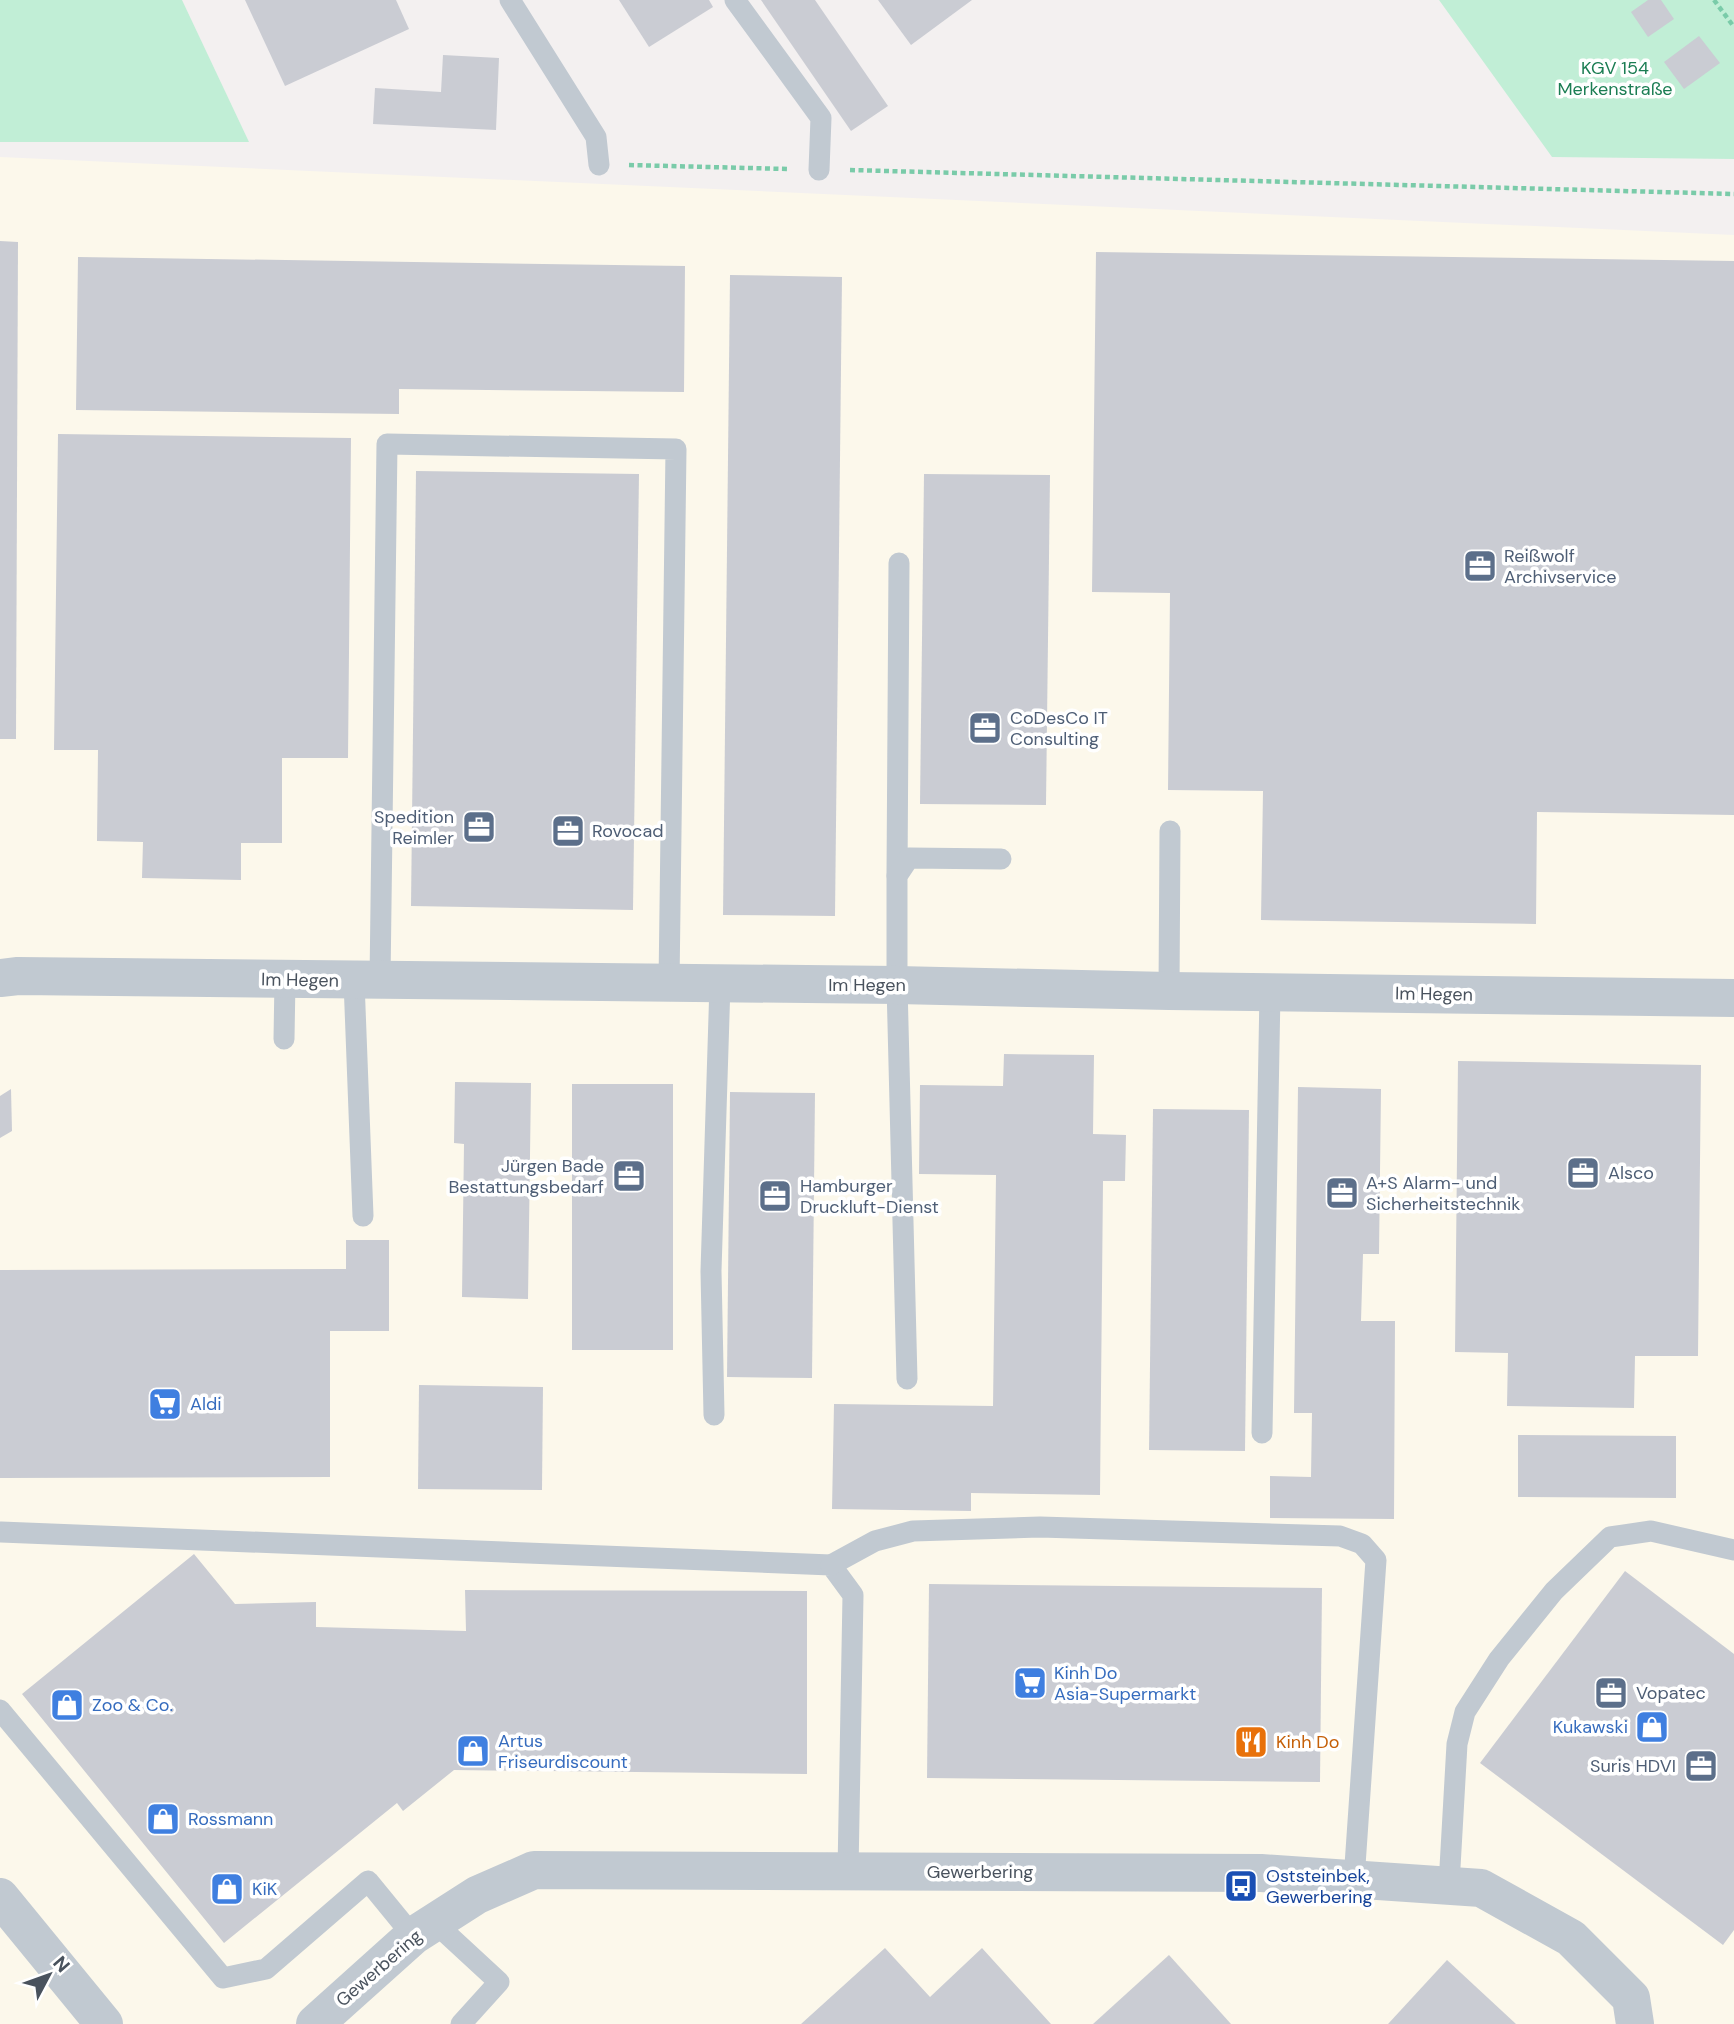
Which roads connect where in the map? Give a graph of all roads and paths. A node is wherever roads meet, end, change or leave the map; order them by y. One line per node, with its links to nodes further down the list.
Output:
1 (510, 0): 5 (lane)
2 (735, 0): 6 (lane)
3 (1714, 0): 4 (path)
4 (1734, 27)
5 (598, 165): 6 (path)
6 (819, 170): 7 (path)
7 (1734, 194)
8 (899, 563): 11 (lane)
9 (1170, 831): 18 (lane)
10 (1000, 859): 11 (lane)
11 (897, 876): 17 (lane)
12 (0, 978): 13 (street, Im Hegen)
13 (285, 980): 14 (street, Im Hegen); 21 (lane)
14 (367, 981): 15 (street, Im Hegen); 15 (lane); 22 (lane)
15 (669, 984): 16 (street, Im Hegen)
16 (720, 984): 17 (street, Im Hegen); 24 (lane)
17 (897, 985): 18 (street, Im Hegen); 23 (lane)
18 (1169, 991): 19 (street, Im Hegen)
19 (1270, 992): 20 (street, Im Hegen); 25 (lane)
20 (1734, 998)
21 (284, 1039)
22 (363, 1216)
23 (907, 1379)
24 (714, 1415)
25 (1262, 1433)
26 (1, 1532): 28 (lane)
27 (1734, 1550): 32 (lane)
28 (831, 1565): 30 (lane); 31 (lane)
29 (0, 1710): 34 (lane)
30 (848, 1871): 31 (street, Gewerbering); 34 (street, Gewerbering)
31 (1354, 1880): 32 (street, Gewerbering)
32 (1449, 1885): 38 (street, Gewerbering)
33 (0, 1897): 35 (street)
34 (424, 1929): 36 (street, Gewerbering); 37 (lane)
35 (104, 2024)
36 (315, 2024)
37 (461, 2024)
38 (1635, 2024)

